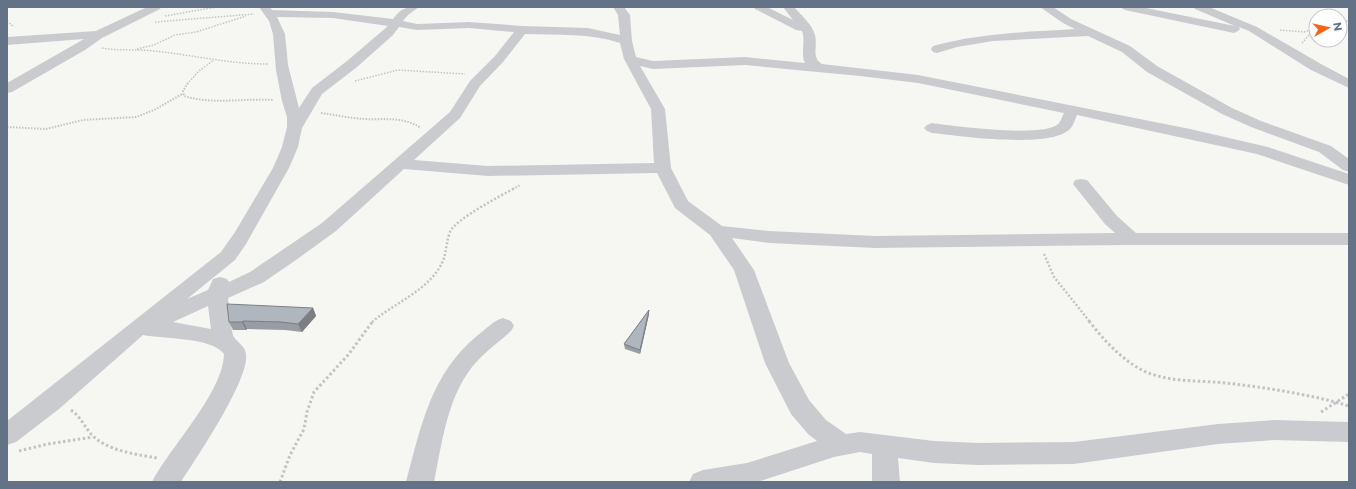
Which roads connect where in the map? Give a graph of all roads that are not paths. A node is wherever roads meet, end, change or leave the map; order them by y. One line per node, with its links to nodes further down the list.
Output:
1 (414, 7): 10 (street)
2 (618, 7): 17 (street)
3 (759, 7): 14 (street)
4 (788, 7): 14 (street)
5 (1045, 7): 13 (street)
6 (1125, 7): 12 (street)
7 (1199, 7): 12 (street)
8 (263, 10): 10 (street); 24 (street)
9 (159, 12): 15 (street)
10 (392, 28): 11 (street); 24 (street)
11 (522, 30): 17 (street); 27 (street)
12 (1257, 31): 22 (street)
13 (1088, 32): 18 (street); 28 (street)
14 (808, 33): 21 (street)
15 (98, 35): 16 (street); 23 (street)
16 (7, 41)
17 (626, 41): 20 (street)
18 (937, 49)
19 (1313, 50): 22 (street)
20 (630, 59): 21 (street); 29 (street)
21 (819, 68): 25 (street)
22 (1349, 83)
23 (7, 89)
24 (298, 110): 35 (street)
25 (1072, 110): 26 (street); 30 (street)
26 (932, 128)
27 (399, 164): 29 (street); 36 (street)
28 (1349, 167)
29 (664, 168): 32 (street)
30 (1349, 180)
31 (1081, 184): 33 (street)
32 (717, 231): 33 (street); 42 (street)
33 (1131, 239): 34 (street)
34 (1349, 240)
35 (228, 256): 36 (street); 38 (street)
36 (217, 295): 38 (street); 39 (street)
37 (503, 326): 45 (street)
38 (137, 330): 39 (street); 41 (street)
39 (223, 340): 44 (street)
40 (1349, 432): 43 (street)
41 (7, 436)
42 (842, 445): 43 (street); 46 (street)
43 (886, 447): 47 (street)
44 (166, 482)
45 (420, 482)
46 (703, 482)
47 (886, 482)

